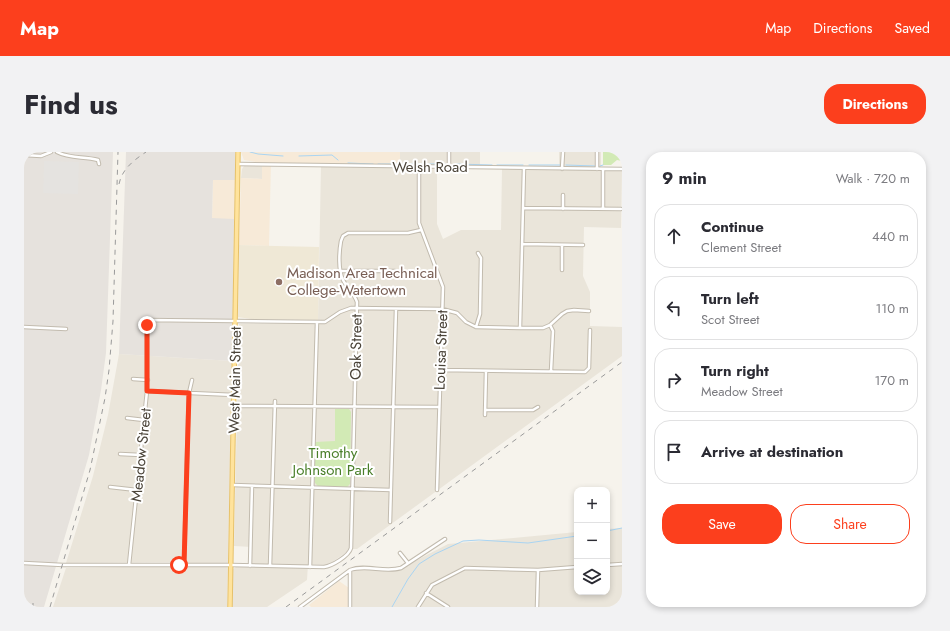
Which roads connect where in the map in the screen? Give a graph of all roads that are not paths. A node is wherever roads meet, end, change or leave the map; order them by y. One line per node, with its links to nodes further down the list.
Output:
1 (51, 152): 7 (street)
2 (57, 152): 8 (street)
3 (238, 152): 9 (main road, West Main Street)
4 (449, 152): 11 (street)
5 (563, 152): 13 (street)
6 (597, 152): 14 (street)
7 (24, 155)
8 (99, 164)
9 (238, 164): 10 (street, Welsh Road); 34 (main road, West Main Street)
10 (419, 167): 11 (street, Welsh Road); 22 (street, Louisa Street)
11 (449, 167): 12 (street, Welsh Road)
12 (524, 168): 13 (street, Welsh Road); 18 (street)
13 (562, 168): 14 (street, Welsh Road)
14 (597, 169): 15 (street, Welsh Road)
15 (603, 169): 16 (street, Welsh Road); 20 (street)
16 (622, 169)
17 (563, 195): 19 (street)
18 (523, 208): 19 (street); 23 (street)
19 (563, 209): 20 (street)
20 (603, 209): 21 (street)
21 (621, 209)
22 (421, 230): 28 (street, Oak Street); 32 (street, Louisa Street)
23 (522, 244): 24 (street); 39 (street)
24 (562, 245): 25 (street); 27 (street)
25 (583, 246)
26 (478, 253): 38 (street)
27 (562, 270)
28 (340, 271): 29 (street); 30 (street, Oak Street)
29 (394, 271)
30 (356, 309): 31 (street); 35 (street); 55 (street, Oak Street)
31 (396, 309): 32 (street); 56 (street)
32 (442, 310): 38 (street); 42 (street, Louisa Street)
33 (589, 311): 36 (street)
34 (236, 322): 35 (street); 46 (street, Meadow Street); 50 (main road, West Main Street)
35 (317, 322): 54 (street)
36 (550, 325): 39 (street); 44 (street)
37 (24, 327): 40 (street)
38 (476, 327): 39 (street)
39 (520, 328)
40 (66, 329)
41 (590, 330): 44 (street)
42 (440, 370): 43 (street); 57 (street, Louisa Street)
43 (486, 371): 44 (street); 59 (street)
44 (551, 372)
45 (133, 379): 46 (street)
46 (148, 380): 48 (street, Meadow Street)
47 (192, 380): 49 (street)
48 (147, 391): 49 (street); 62 (street, Meadow Street)
49 (189, 393): 50 (street); 81 (street)
50 (234, 395): 52 (main road, West Main Street)
51 (275, 401): 53 (street)
52 (234, 406): 53 (street); 65 (main road, West Main Street)
53 (275, 406): 54 (street); 68 (street)
54 (314, 406): 55 (street); 69 (street)
55 (354, 407): 56 (street); 70 (street, Oak Street)
56 (394, 407): 57 (street); 72 (street)
57 (439, 407): 73 (street, Louisa Street)
58 (538, 407): 59 (street)
59 (485, 410): 60 (street)
60 (485, 414)
61 (127, 418): 62 (street)
62 (144, 420): 64 (street, Meadow Street)
63 (120, 454): 64 (street)
64 (141, 455): 71 (street, Meadow Street)
65 (233, 485): 66 (street); 82 (main road, West Main Street)
66 (252, 486): 68 (street); 84 (street)
67 (110, 487): 71 (street)
68 (272, 487): 69 (street); 85 (street)
69 (312, 488): 70 (street); 86 (street)
70 (353, 489): 72 (street); 86 (street, Oak Street)
71 (137, 490): 80 (street, Meadow Street)
72 (391, 490): 74 (street)
73 (437, 490)
74 (390, 522)
75 (446, 539): 78 (street)
76 (400, 553): 78 (street)
77 (24, 563): 80 (street)
78 (408, 563): 88 (street)
79 (622, 564): 83 (street)
80 (129, 565): 81 (street)
81 (184, 565): 82 (street)
82 (231, 565): 84 (street); 91 (main road, West Main Street)
83 (610, 565)
84 (250, 566): 85 (street)
85 (270, 566): 86 (street)
86 (310, 567)
87 (574, 567): 89 (street)
88 (350, 570): 92 (street); 93 (street)
89 (538, 570): 90 (street); 96 (street)
90 (426, 593): 94 (street); 95 (street)
91 (230, 607)
92 (300, 607)
93 (350, 607)
94 (418, 607)
95 (448, 607)
96 (537, 607)

